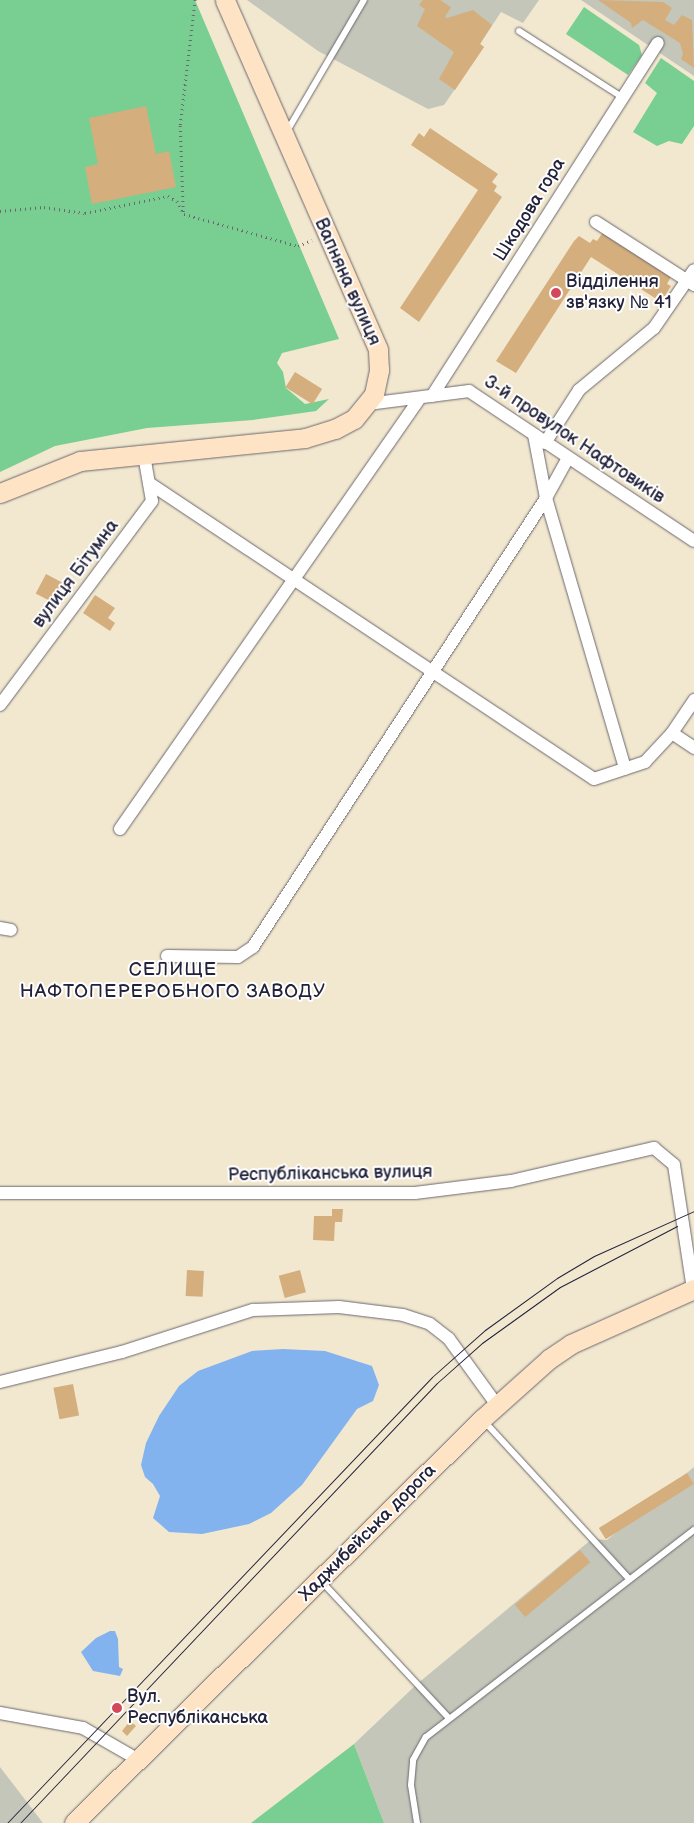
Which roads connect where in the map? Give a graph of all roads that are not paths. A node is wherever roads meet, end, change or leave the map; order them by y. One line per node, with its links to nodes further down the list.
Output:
1 (225, 0): 6 (street, Вапняна вулиця)
2 (364, 0): 6 (lane)
3 (519, 31): 5 (lane)
4 (658, 43): 5 (street, Шкодова гора)
5 (622, 97): 10 (street, Шкодова гора)
6 (283, 138): 11 (street, Вапняна вулиця)
7 (596, 222): 9 (street)
8 (694, 270): 9 (street)
9 (690, 284): 13 (street)
10 (426, 397): 11 (street, 3-й провулок Нафтовиків); 12 (street, 3-й провулок Нафтовиків); 20 (street, Шкодова гора)
11 (368, 404): 14 (street, Вапняна вулиця)
12 (534, 435): 13 (street, 3-й провулок Нафтовиків); 18 (street)
13 (545, 443): 15 (street, 3-й провулок Нафтовиків)
14 (144, 455): 16 (street, вулиця Бітумна); 17 (street, Вапняна вулиця)
15 (568, 458): 18 (street); 19 (street, 3-й провулок Нафтовиків)
16 (149, 483): 20 (street); 23 (street, вулиця Бітумна)
17 (0, 493)
18 (546, 498): 21 (street); 26 (street)
19 (694, 541)
20 (296, 579): 21 (street); 27 (street, Шкодова гора)
21 (433, 671): 26 (street); 28 (street)
22 (694, 700): 24 (street)
23 (0, 705)
24 (672, 733): 25 (street); 26 (street)
25 (694, 748)
26 (625, 769)
27 (120, 829)
28 (167, 956)
29 (0, 1194): 30 (street, Республіканська вулиця)
30 (694, 1289): 32 (street, Хаджибейська дорога)
31 (0, 1382): 32 (street)
32 (498, 1405): 33 (street, Хаджибейська дорога)
33 (482, 1419): 35 (lane); 36 (street, Хаджибейська дорога)
34 (694, 1530): 35 (lane)
35 (629, 1579): 38 (lane)
36 (321, 1581): 38 (lane); 39 (street, Хаджибейська дорога)
37 (0, 1713): 39 (street)
38 (448, 1718): 41 (lane)
39 (137, 1759): 40 (street, Хаджибейська дорога)
40 (74, 1823)
41 (417, 1823)

